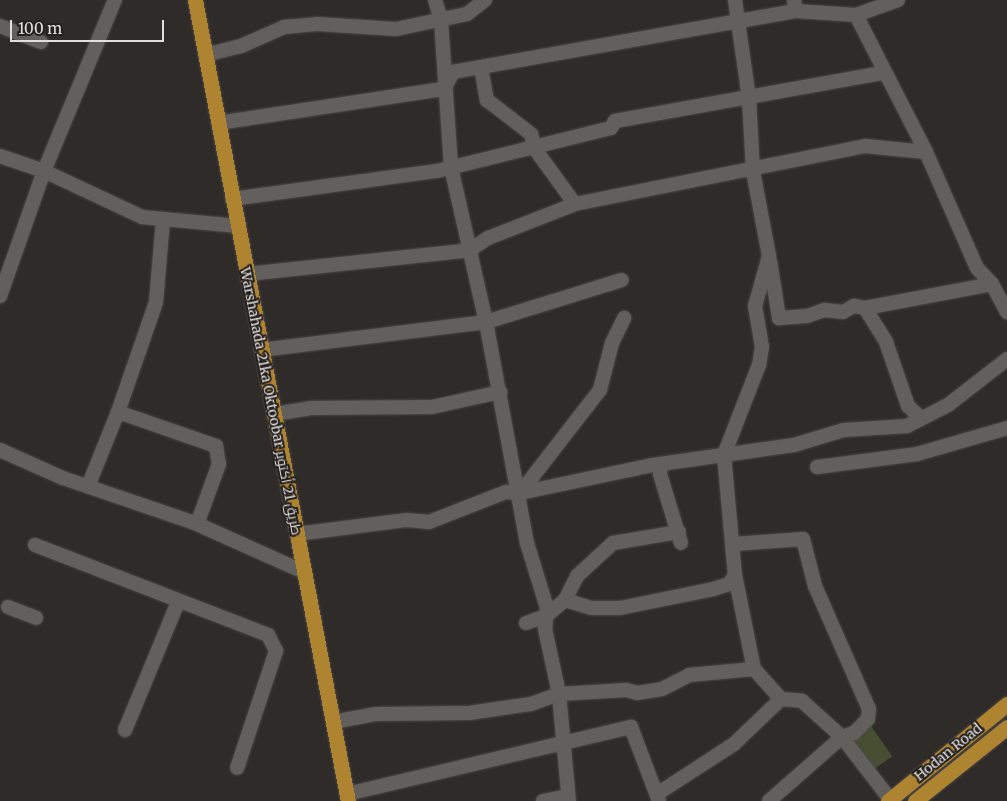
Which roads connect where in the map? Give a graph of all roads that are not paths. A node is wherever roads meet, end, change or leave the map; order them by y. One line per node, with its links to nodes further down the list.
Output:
1 (115, 0): 23 (street)
2 (195, 0): 13 (main road, Warshahada 21ka Oktoobar طريق 21 أكتوبر)
3 (436, 0): 9 (street)
4 (485, 0): 9 (street)
5 (735, 0): 10 (street)
6 (898, 0): 8 (street)
7 (795, 6): 8 (street); 10 (street)
8 (856, 15): 15 (street)
9 (441, 20): 13 (street); 16 (street)
10 (736, 21): 14 (street); 17 (street)
11 (0, 26): 12 (street)
12 (41, 42)
13 (205, 55): 18 (main road, Warshahada 21ka Oktoobar طريق 21 أكتوبر)
14 (481, 67): 16 (street); 19 (street)
15 (883, 73): 17 (street); 20 (street)
16 (444, 89): 18 (street); 22 (street)
17 (749, 98): 19 (street); 24 (street)
18 (218, 123): 25 (main road, Warshahada 21ka Oktoobar طريق 21 أكتوبر)
19 (535, 149): 22 (street); 26 (street)
20 (926, 152): 24 (street); 33 (street)
21 (0, 156): 23 (street)
22 (451, 167): 25 (street); 29 (street)
23 (44, 171): 27 (street); 34 (street)
24 (753, 171): 26 (street); 30 (street)
25 (232, 199): 28 (main road, Warshahada 21ka Oktoobar طريق 21 أكتوبر)
26 (575, 204): 29 (street)
27 (163, 221): 28 (street); 42 (street)
28 (238, 226): 31 (main road, Warshahada 21ka Oktoobar طريق 21 أكتوبر)
29 (470, 250): 31 (street); 38 (street)
30 (768, 250): 35 (street); 47 (street)
31 (247, 274): 39 (main road, Warshahada 21ka Oktoobar طريق 21 أكتوبر)
32 (622, 280): 38 (street)
33 (992, 284): 35 (street); 36 (street)
34 (0, 296)
35 (865, 308): 44 (street)
36 (1007, 312)
37 (624, 318): 51 (street)
38 (486, 322): 39 (street); 41 (street)
39 (261, 350): 43 (main road, Warshahada 21ka Oktoobar طريق 21 أكتوبر)
40 (1007, 359): 44 (street)
41 (500, 392): 43 (street); 51 (street)
42 (118, 412): 50 (street); 52 (street)
43 (274, 414): 53 (main road, Warshahada 21ka Oktoobar طريق 21 أكتوبر)
44 (920, 417): 47 (street)
45 (1007, 428): 49 (street)
46 (0, 450): 50 (street)
47 (724, 455): 48 (street); 54 (street)
48 (661, 464): 51 (street); 58 (street)
49 (817, 467)
50 (89, 484): 52 (street)
51 (520, 493): 53 (street); 61 (street)
52 (197, 524): 56 (street)
53 (297, 534): 56 (main road, Warshahada 21ka Oktoobar طريق 21 أكتوبر)
54 (734, 544): 57 (street); 71 (street)
55 (35, 545): 59 (street)
56 (304, 572): 68 (main road, Warshahada 21ka Oktoobar طريق 21 أكتوبر)
57 (735, 575): 58 (street); 64 (street)
58 (565, 600): 61 (street)
59 (178, 602): 70 (street); 73 (street)
60 (8, 608): 62 (street)
61 (546, 616): 63 (street); 65 (street)
62 (36, 618)
63 (526, 623)
64 (754, 670): 65 (street); 66 (street)
65 (559, 694): 68 (street); 72 (street)
66 (782, 699): 71 (street); 74 (street)
67 (1007, 704): 77 (main road, Hodan Road)
68 (333, 722): 75 (main road, Warshahada 21ka Oktoobar طريق 21 أكتوبر)
69 (1007, 727): 80 (main road, Hodan Road)
70 (125, 730)
71 (842, 737): 77 (street); 79 (street)
72 (561, 745): 74 (street); 75 (street); 76 (street)
73 (237, 768)
74 (658, 797)
75 (348, 798)
76 (569, 798): 78 (street)
77 (889, 800)
78 (543, 801)
79 (769, 801)
80 (916, 801)

